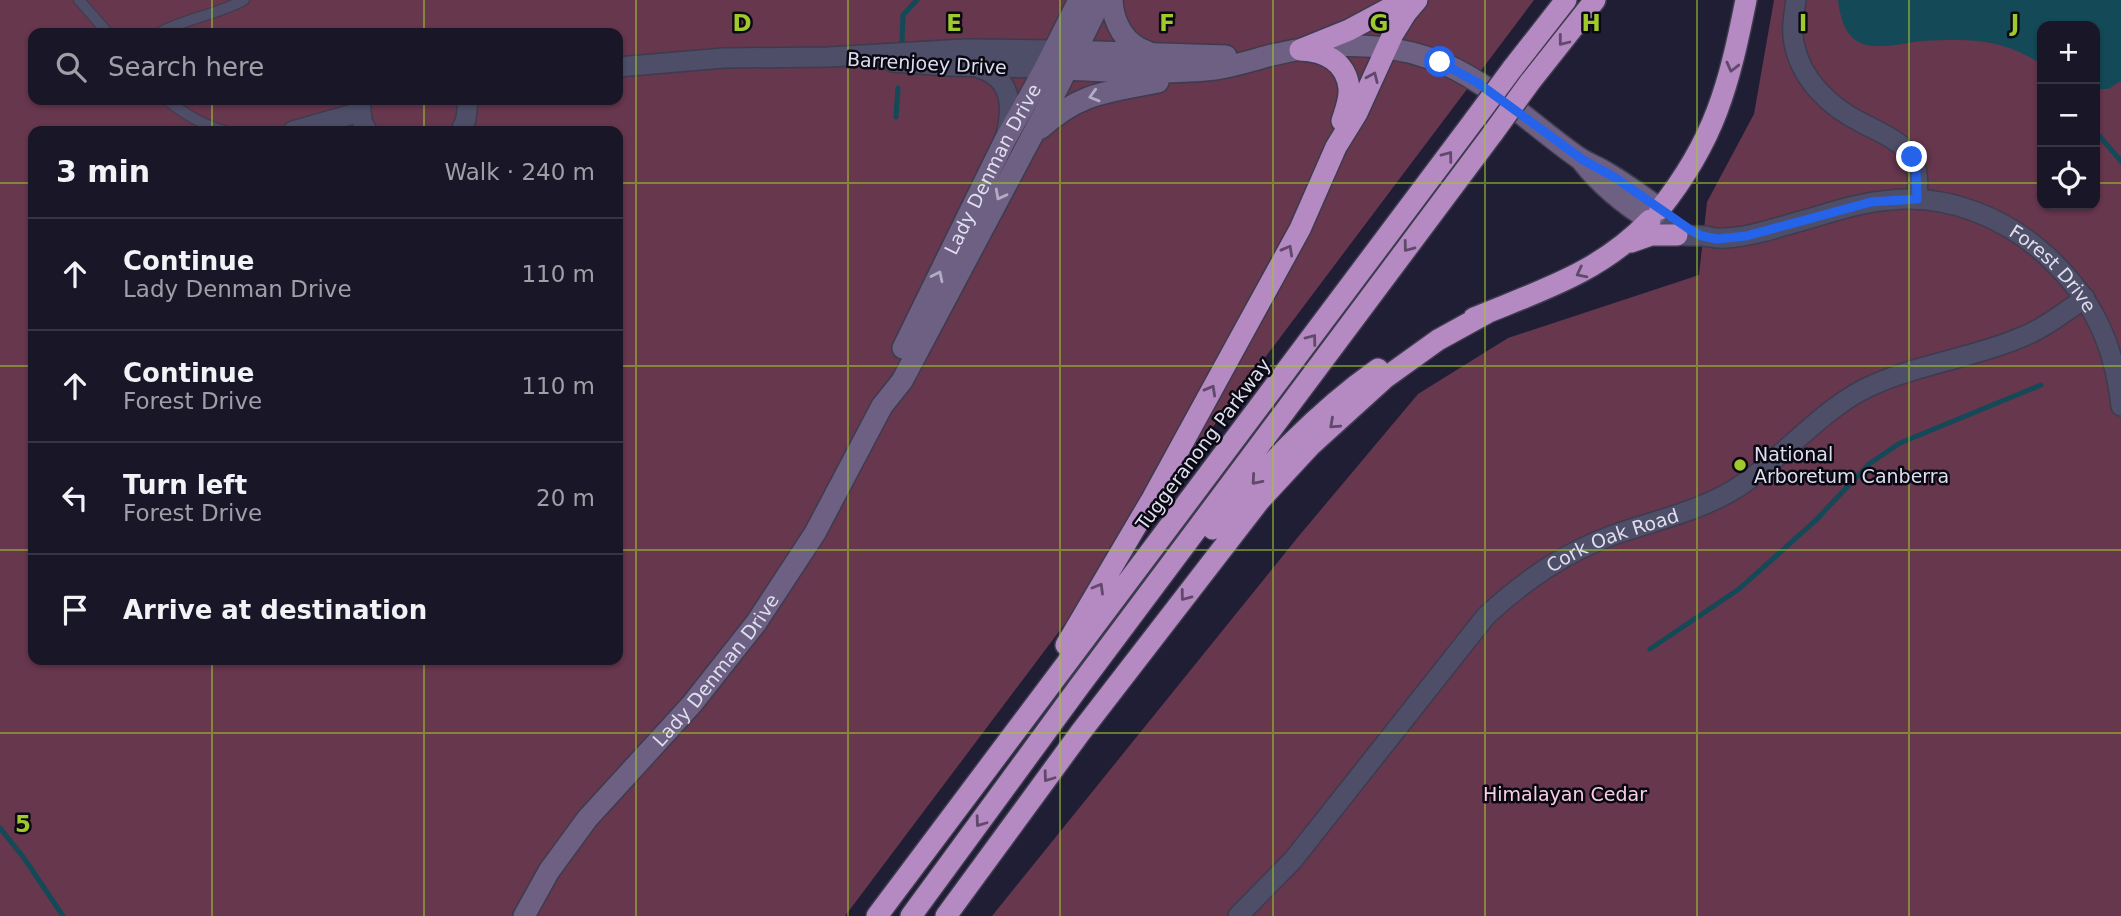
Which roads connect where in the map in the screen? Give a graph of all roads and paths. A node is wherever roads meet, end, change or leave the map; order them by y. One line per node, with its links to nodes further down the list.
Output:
1 (79, 0): 12 (lane)
2 (244, 0): 13 (lane)
3 (1079, 0): 19 (street, Lady Denman Drive)
4 (1101, 0): 19 (street, Lady Denman Drive)
5 (1112, 0): 16 (street)
6 (1405, 0): 15 (highway)
7 (1417, 0): 14 (highway)
8 (1566, 0): 43 (highway, Tuggeranong Parkway, one-way to 8, bridge)
9 (1595, 0): 42 (highway, one-way to 42, bridge)
10 (1746, 0): 34 (highway, one-way to 34)
11 (1796, 0): 33 (street)
12 (104, 28)
13 (170, 28)
14 (1386, 48): 15 (street); 32 (highway, one-way to 14); 34 (street)
15 (1300, 50): 17 (street); 32 (highway)
16 (1152, 53): 17 (street); 19 (street)
17 (1273, 55): 20 (street)
18 (829, 57): 19 (street, Barrenjoey Drive); 21 (street, Barrenjoey Drive); 22 (street, Barrenjoey Drive)
19 (1060, 60): 20 (street); 22 (street, Barrenjoey Drive); 30 (street, Lady Denman Drive); 31 (street, Lady Denman Drive)
20 (1232, 66): 30 (street, one-way to 30)
21 (623, 67)
22 (973, 67): 31 (street)
23 (173, 105): 26 (lane)
24 (468, 105): 29 (street)
25 (360, 106): 27 (street); 28 (street)
26 (204, 126)
27 (306, 126)
28 (366, 126)
29 (463, 126)
30 (1032, 135): 40 (street, Lady Denman Drive, one-way to 40)
31 (1004, 142): 40 (street, Lady Denman Drive, one-way to 31)
32 (1336, 147): 43 (highway, one-way to 32)
33 (1917, 199): 36 (street, Forest Drive); 38 (street, Forest Drive)
34 (1655, 215): 35 (street, Forest Drive); 36 (street); 37 (highway)
35 (1677, 235): 36 (street, Forest Drive); 37 (highway)
36 (1702, 236)
37 (1626, 245): 39 (highway, one-way to 39)
38 (2085, 298): 41 (street, Forest Drive); 48 (street, Cork Oak Road)
39 (1488, 313): 42 (highway, one-way to 42); 47 (highway, one-way to 47)
40 (882, 406): 44 (street, Lady Denman Drive)
41 (2121, 406)
42 (1078, 688): 46 (highway, one-way to 46)
43 (1001, 752): 45 (highway, Tuggeranong Parkway)
44 (524, 916)
45 (877, 916)
46 (911, 916)
47 (946, 916)
48 (1238, 916)

